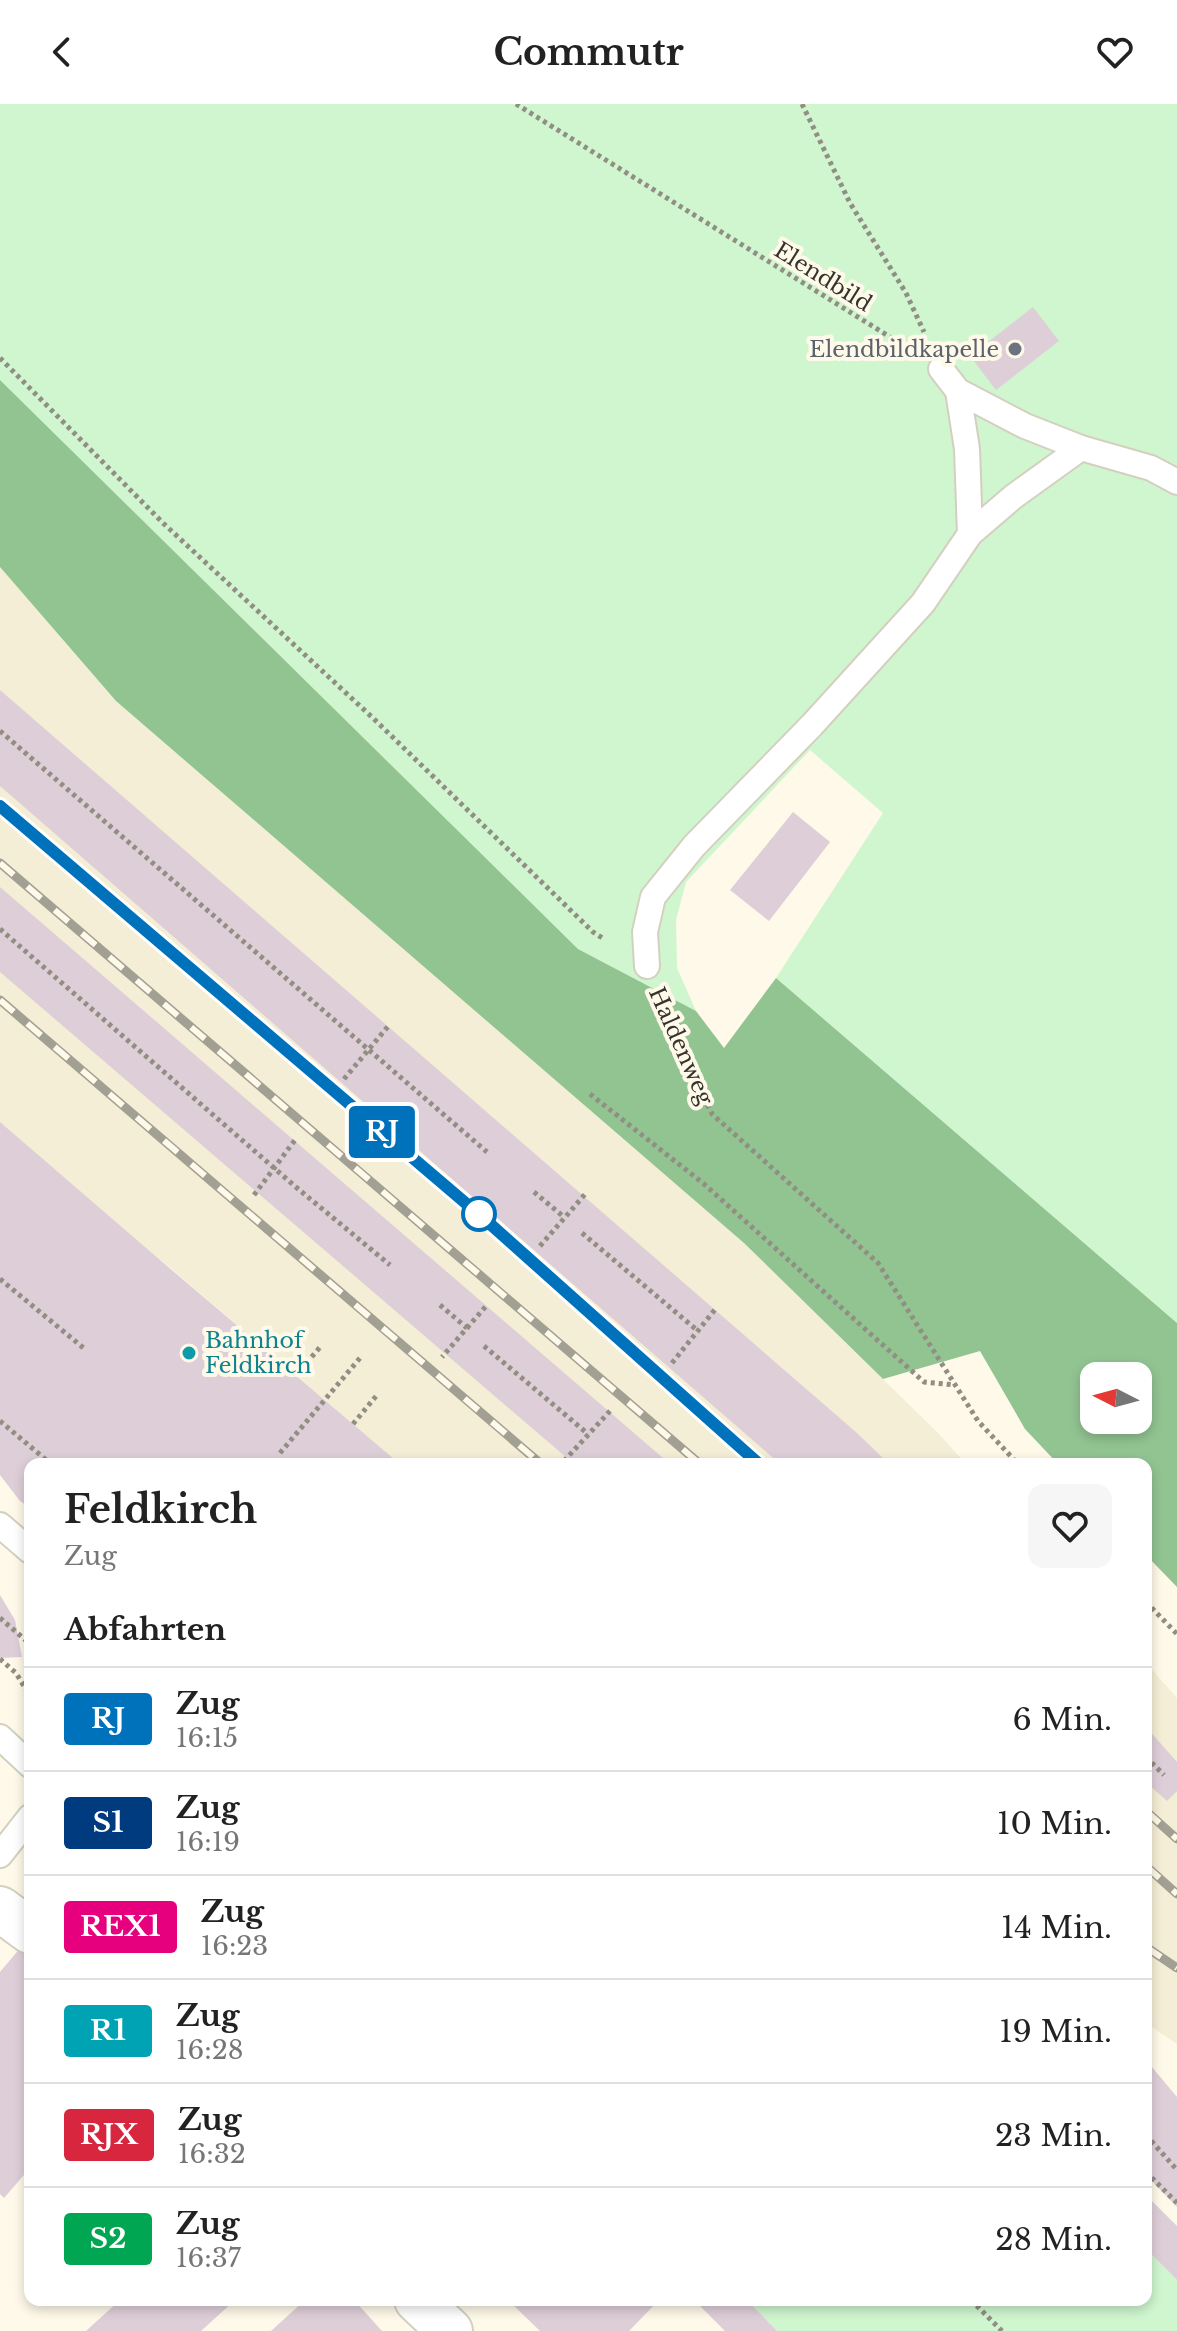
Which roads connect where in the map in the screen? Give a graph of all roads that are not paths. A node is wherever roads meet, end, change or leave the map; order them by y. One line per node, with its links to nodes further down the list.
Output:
1 (941, 369): 2 (lane)
2 (958, 391): 3 (lane); 5 (lane)
3 (1081, 448): 4 (lane); 5 (lane, Haldenweg)
4 (1177, 482)
5 (970, 534): 6 (lane, Haldenweg)
6 (647, 966)
7 (0, 1525): 8 (lane)
8 (24, 1546)
9 (0, 1737): 10 (lane)
10 (24, 1759)
11 (24, 1825): 12 (lane)
12 (0, 1855)
13 (0, 1909): 14 (street)
14 (24, 1927)
15 (423, 2306): 16 (street)
16 (450, 2331)

